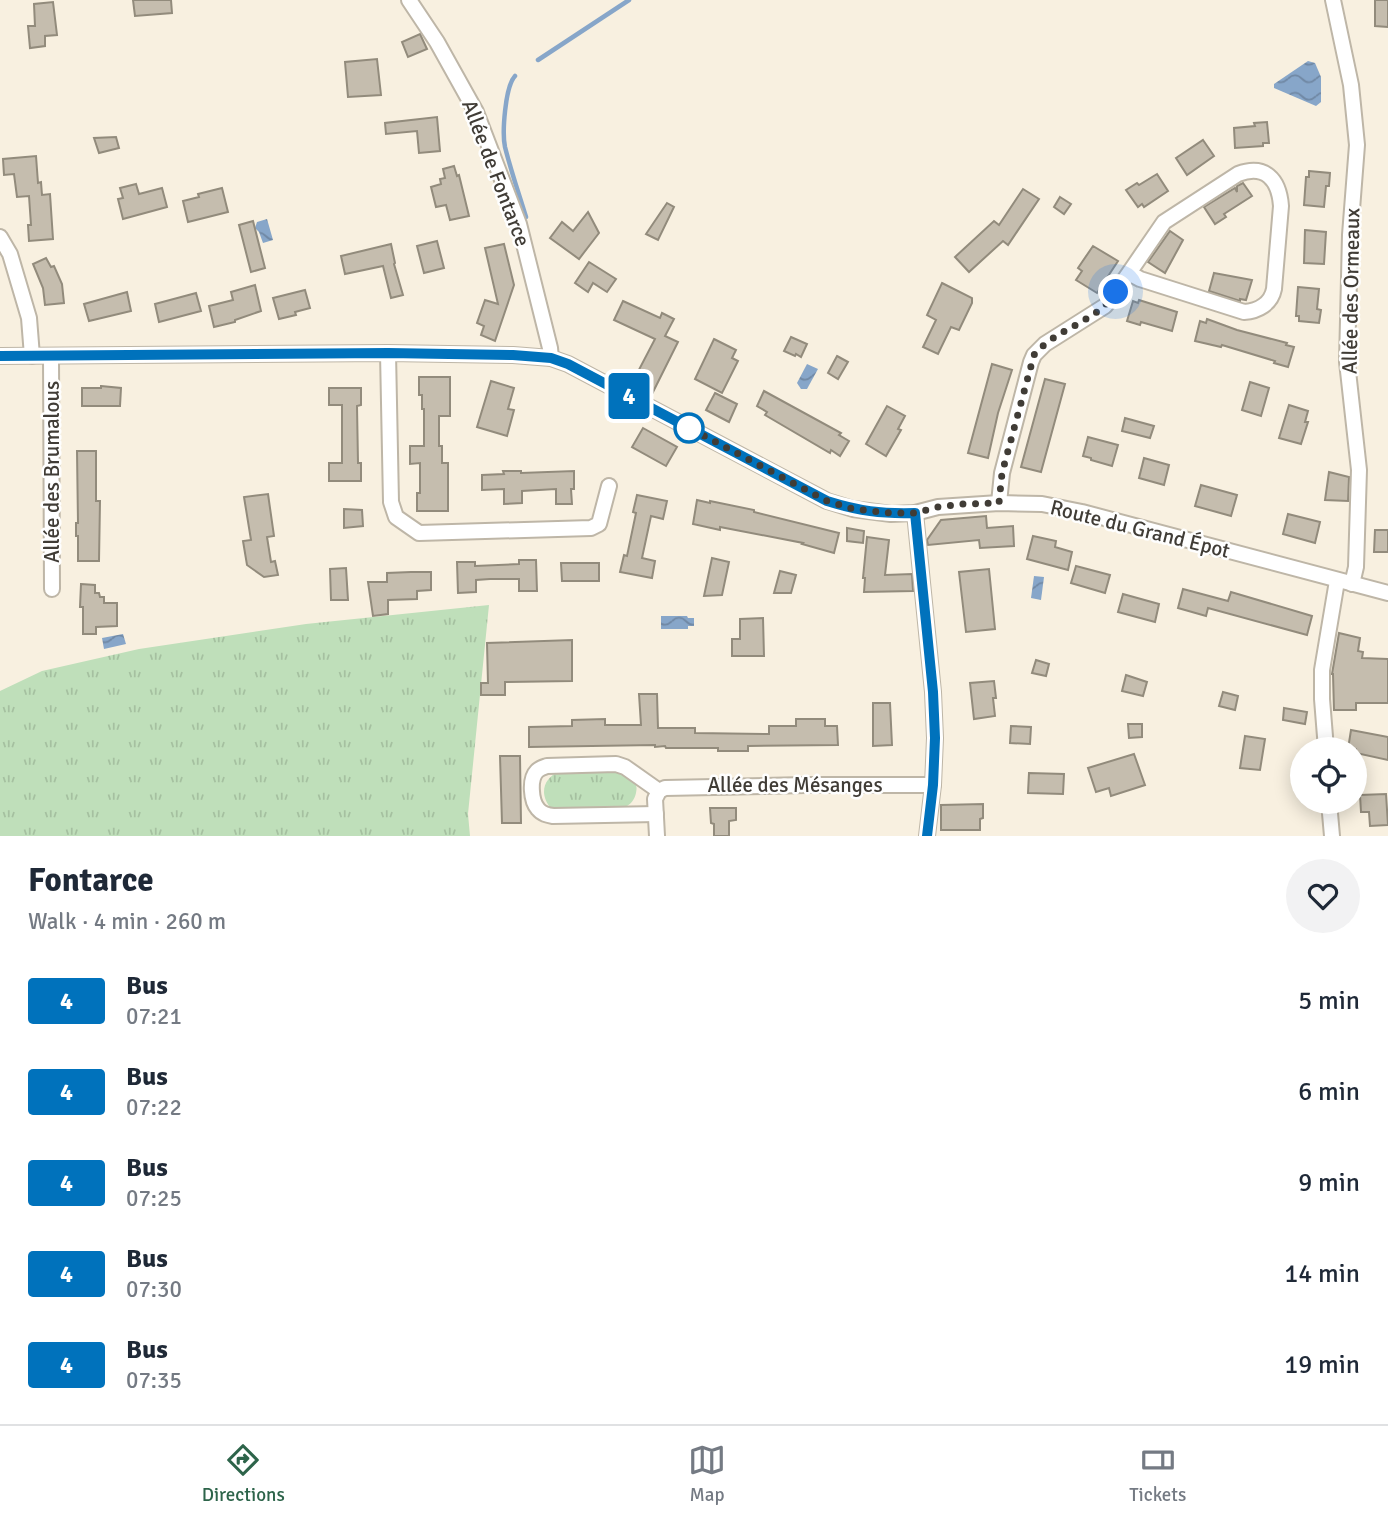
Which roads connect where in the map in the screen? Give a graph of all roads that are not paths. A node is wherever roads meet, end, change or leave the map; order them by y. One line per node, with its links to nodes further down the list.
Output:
1 (409, 0): 9 (street, Allée de Fontarce)
2 (1333, 0): 14 (street, Allée des Ormeaux)
3 (0, 237): 7 (street)
4 (1129, 273): 4 (street); 11 (street)
5 (388, 353): 8 (street, Route du Grand Épot); 9 (street, Route du Grand Épot); 10 (street)
6 (0, 356): 7 (street, Route du Grand Épot)
7 (32, 356): 8 (street, Route du Grand Épot)
8 (51, 356): 15 (street, Allée des Brumalous)
9 (551, 358): 12 (street, Route du Grand Épot)
10 (609, 486)
11 (999, 503): 12 (street, Route du Grand Épot); 13 (street, Route du Grand Épot)
12 (915, 513): 18 (street)
13 (1337, 581): 14 (street, Route du Grand Épot); 17 (street)
14 (1352, 584): 16 (street, Route du Grand Épot)
15 (52, 589)
16 (1388, 593)
17 (1325, 737)
18 (933, 785): 19 (street, Allée des Mésanges); 23 (street)
19 (659, 791): 20 (street); 20 (street)
20 (656, 814): 22 (street)
21 (1330, 814): 24 (street)
22 (657, 836)
23 (927, 836)
24 (1332, 836)

